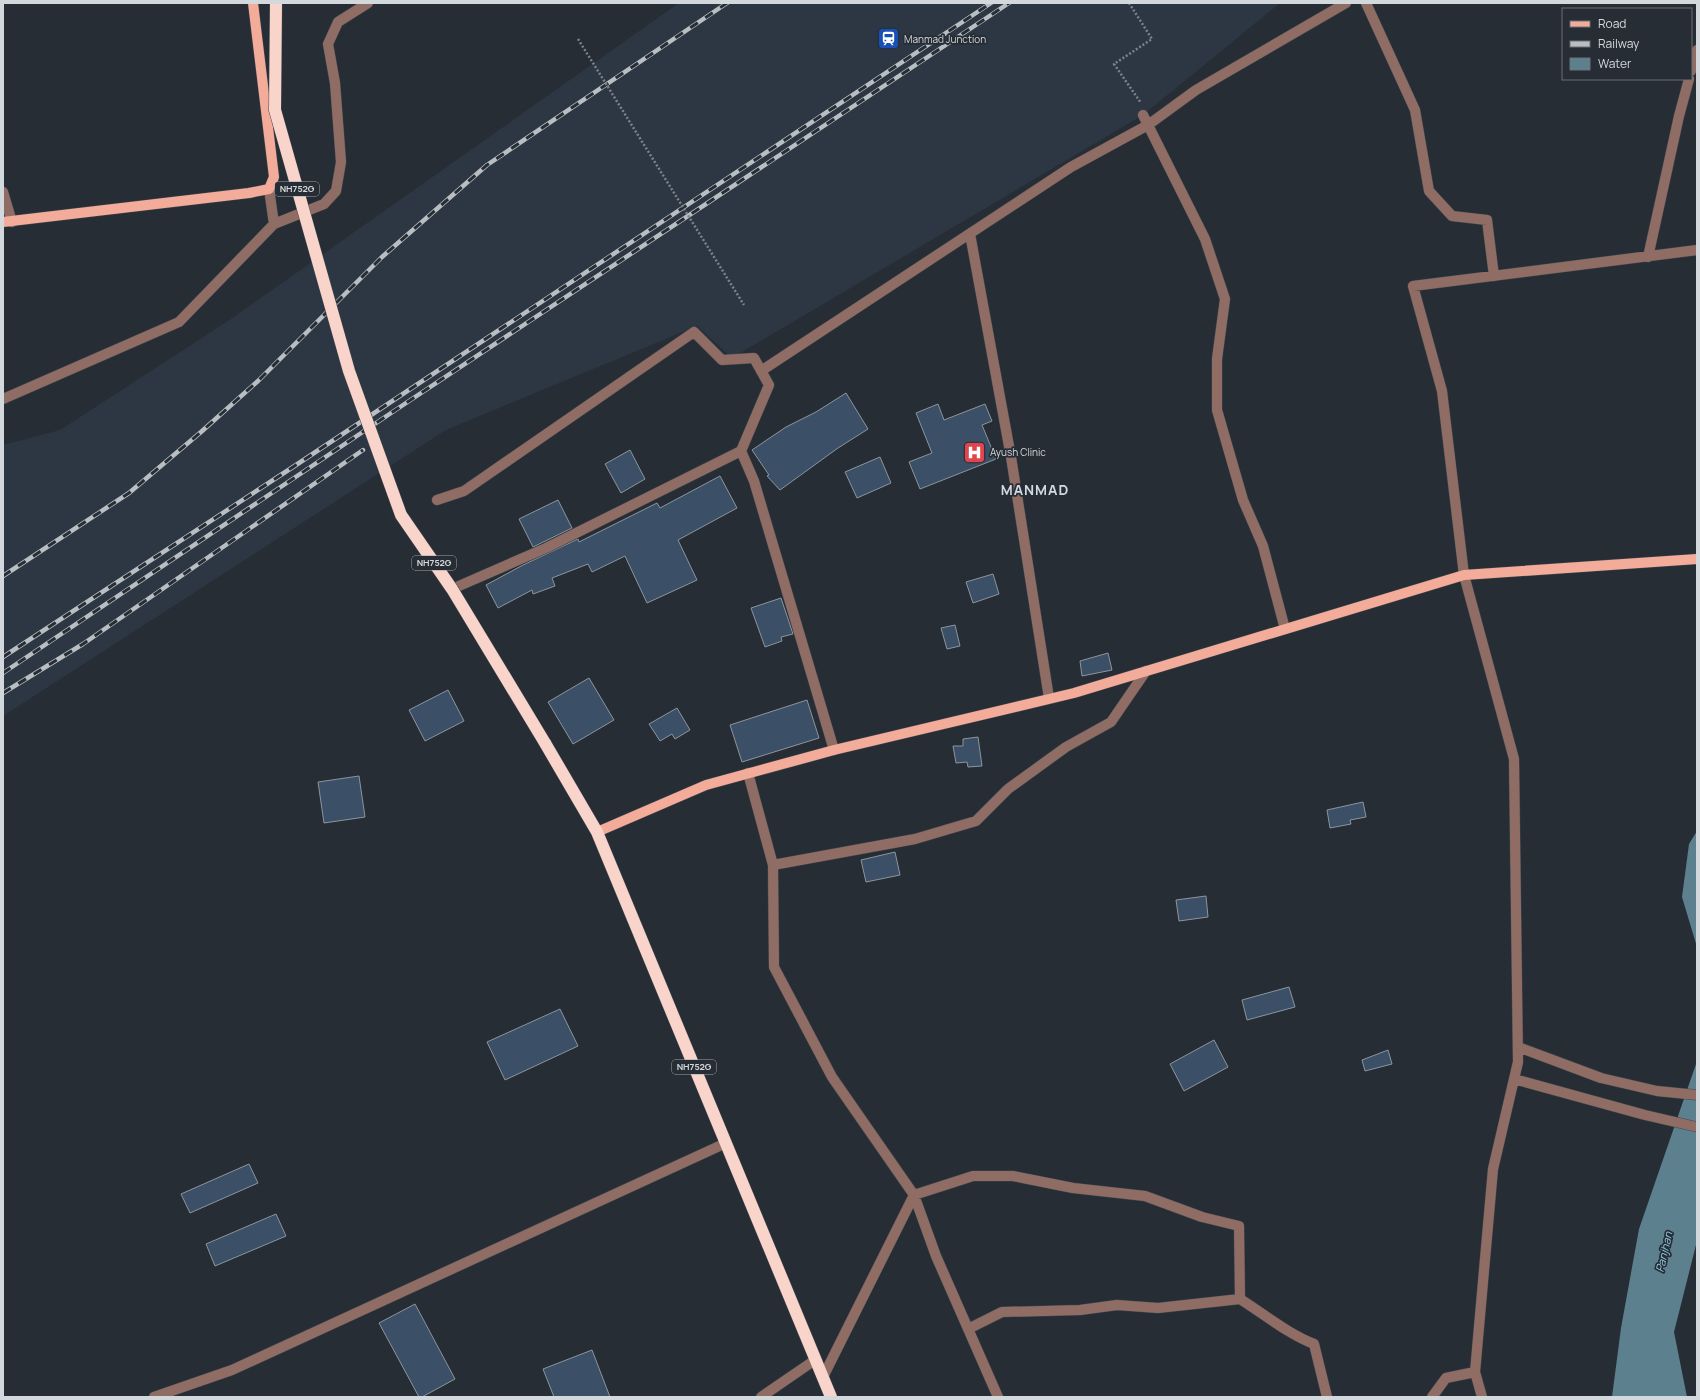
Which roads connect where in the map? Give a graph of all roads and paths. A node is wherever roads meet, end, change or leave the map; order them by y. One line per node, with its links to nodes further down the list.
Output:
1 (253, 3): 14 (main road)
2 (276, 3): 29 (highway, NH752G, bridge)
3 (368, 3): 17 (street)
4 (1128, 3): 11 (path)
5 (1346, 3): 13 (street)
6 (1366, 3): 21 (street)
7 (578, 39): 22 (path, bridge)
8 (1697, 50): 9 (street)
9 (1692, 68)
10 (1689, 80): 20 (street)
11 (1141, 103)
12 (1143, 115): 13 (street)
13 (1148, 125): 18 (street); 30 (street)
14 (269, 189): 16 (main road); 17 (street)
15 (3, 192): 16 (street)
16 (8, 222)
17 (274, 224): 24 (street)
18 (970, 234): 23 (street); 32 (street)
19 (1697, 250): 20 (street)
20 (1648, 257): 21 (street)
21 (1494, 276): 28 (street)
22 (744, 305)
23 (761, 371): 25 (street); 26 (street)
24 (3, 399)
25 (740, 451): 29 (street); 33 (street)
26 (437, 500)
27 (1697, 559): 28 (main road)
28 (1464, 575): 30 (main road); 37 (street)
29 (452, 589): 35 (highway, NH752G, bridge)
30 (1284, 629): 31 (main road)
31 (1146, 671): 32 (main road); 36 (street)
32 (1049, 698): 33 (main road)
33 (834, 750): 34 (main road)
34 (748, 773): 35 (main road); 36 (street)
35 (597, 832): 41 (highway, NH752G)
36 (773, 865): 42 (street)
37 (1518, 1047): 38 (street); 39 (street)
38 (1514, 1079): 40 (street); 46 (street)
39 (1697, 1095)
40 (1697, 1127)
41 (726, 1143): 45 (highway, NH752G); 48 (street)
42 (914, 1195): 43 (street); 44 (street); 47 (street)
43 (1240, 1299): 44 (street); 52 (street)
44 (968, 1329): 51 (street)
45 (815, 1360): 47 (highway, NH752G); 49 (street)
46 (1475, 1372): 53 (street); 54 (street)
47 (823, 1377): 50 (highway, NH752G)
48 (154, 1397)
49 (761, 1397)
50 (831, 1397)
51 (998, 1397)
52 (1327, 1397)
53 (1432, 1397)
54 (1482, 1397)

